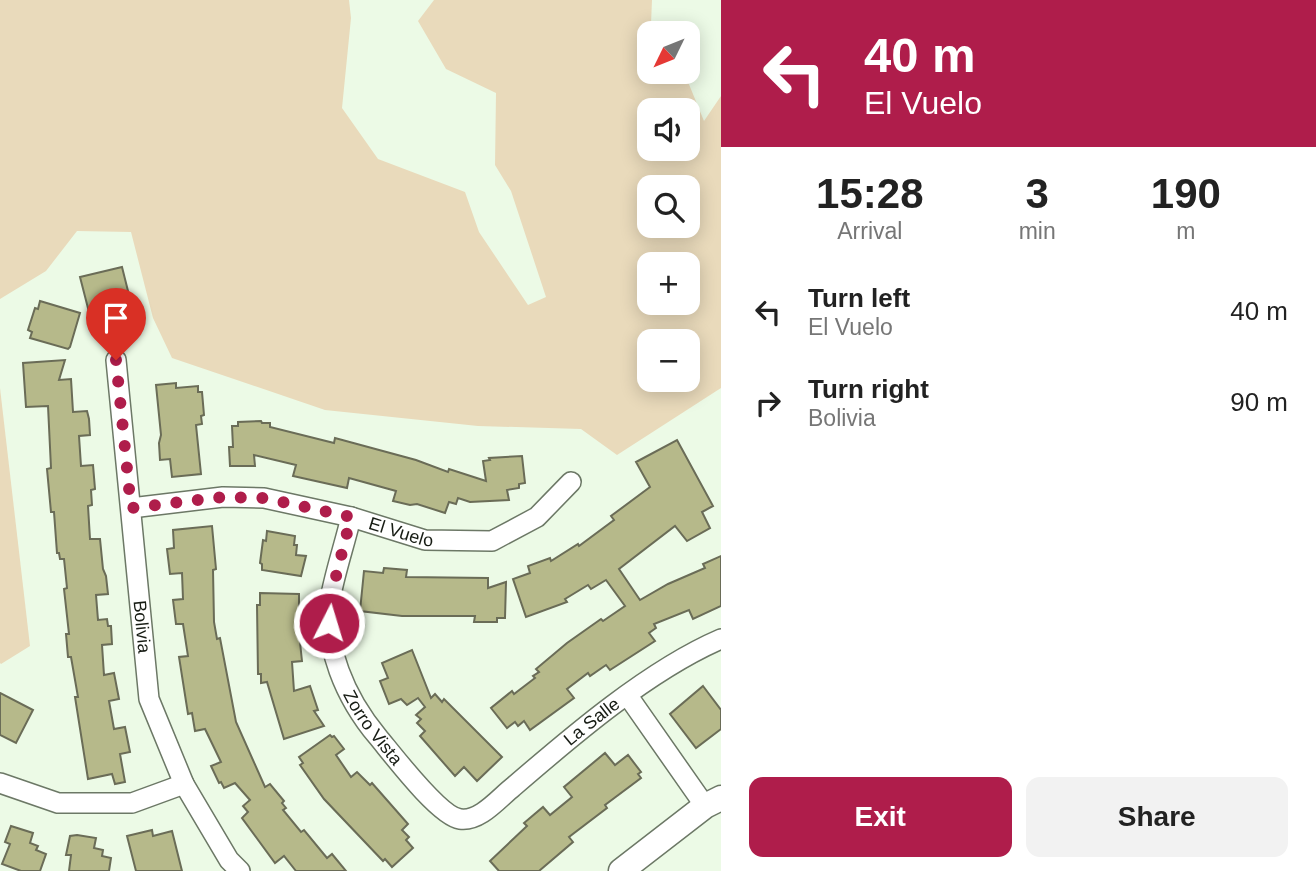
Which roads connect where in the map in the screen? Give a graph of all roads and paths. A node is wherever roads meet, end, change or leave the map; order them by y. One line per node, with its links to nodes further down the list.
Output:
1 (116, 360): 3 (street, Bolivia)
2 (571, 482): 4 (street, El Vuelo)
3 (131, 508): 4 (street, El Vuelo); 8 (street, Bolivia)
4 (351, 517): 10 (street, Zorro Vista)
5 (721, 639): 6 (street, La Salle)
6 (628, 696): 9 (street); 10 (street, La Salle)
7 (0, 783): 8 (street)
8 (184, 784): 11 (street, Bolivia)
9 (713, 802): 12 (street)
10 (471, 818)
11 (240, 871)
12 (621, 871)

